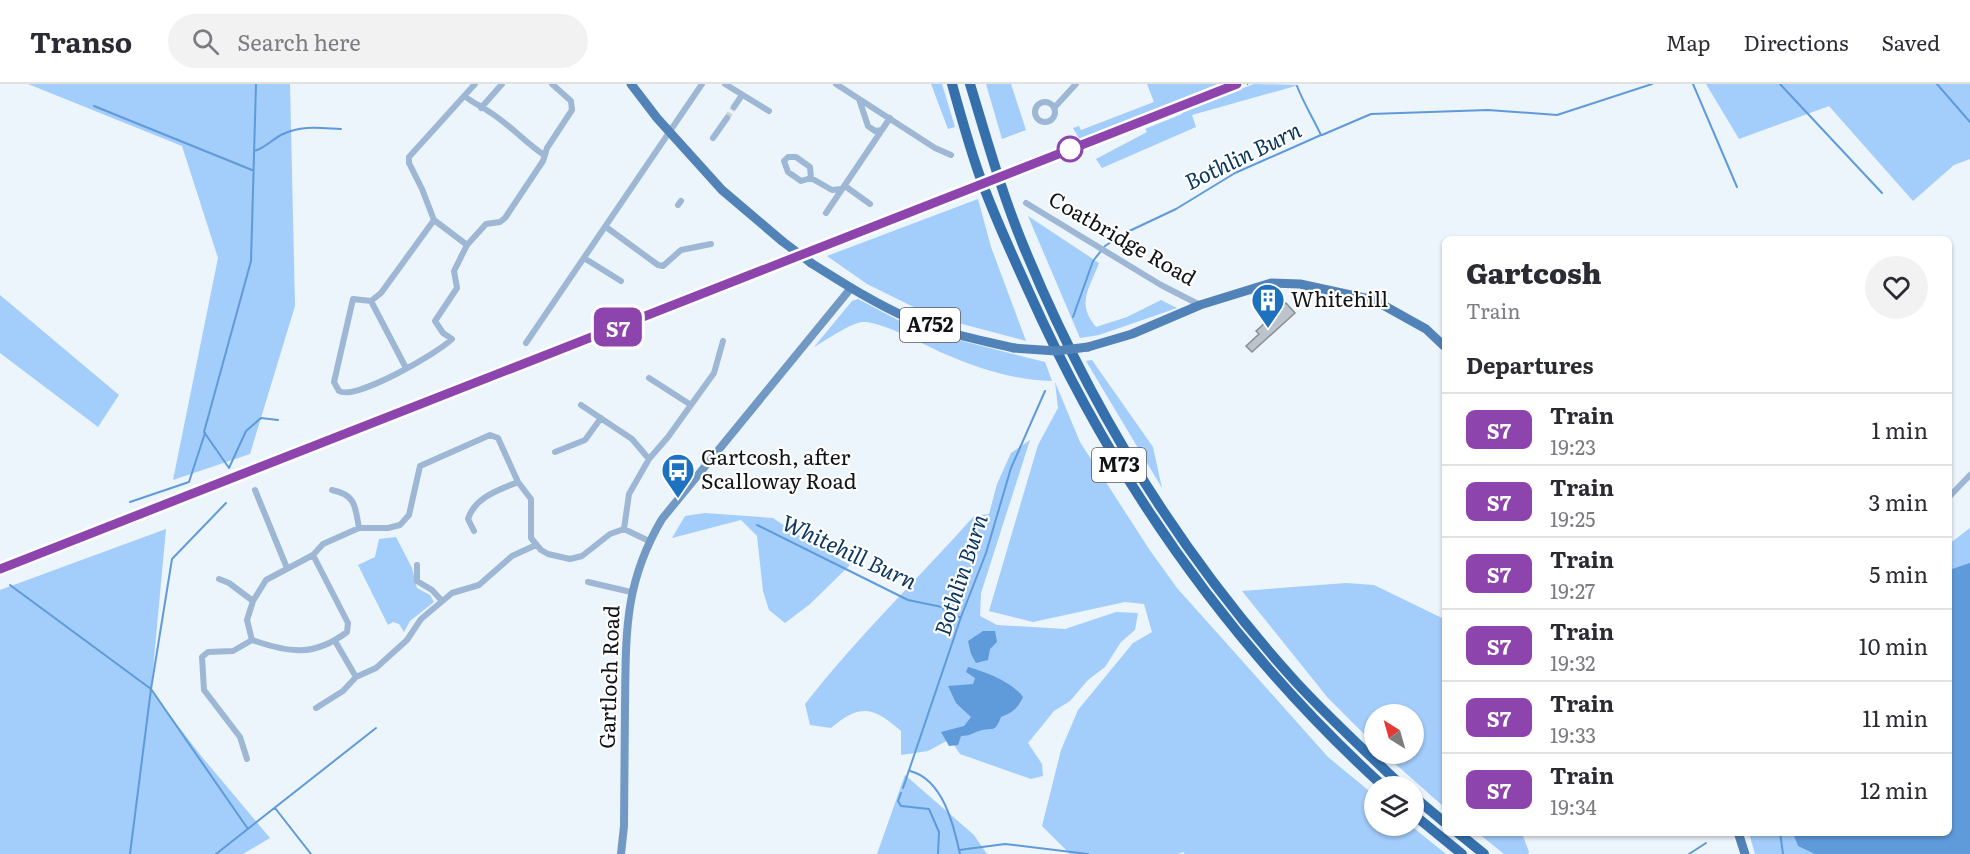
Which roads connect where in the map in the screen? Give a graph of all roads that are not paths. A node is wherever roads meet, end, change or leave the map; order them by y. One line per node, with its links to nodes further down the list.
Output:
1 (475, 84): 12 (street)
2 (502, 84): 15 (street)
3 (552, 84): 24 (street)
4 (631, 84): 21 (main road, A752)
5 (702, 84): 21 (street)
6 (725, 84): 11 (street)
7 (836, 84): 13 (street)
8 (952, 84): 72 (highway, M73)
9 (970, 84): 73 (highway, M73)
10 (1076, 84): 16 (street)
11 (742, 95): 14 (street); 17 (street)
12 (465, 96): 15 (street); 30 (street)
13 (858, 98): 19 (street); 20 (street)
14 (734, 107)
15 (481, 108): 24 (street)
16 (1054, 108)
17 (769, 111)
18 (727, 118): 22 (street)
19 (890, 118): 20 (street); 23 (street)
20 (882, 130): 26 (street)
21 (670, 133): 31 (street); 36 (main road, Coatbridge Road / A752, bridge)
22 (713, 138)
23 (951, 154)
24 (544, 155): 33 (street)
25 (811, 178): 25 (street); 26 (street)
26 (844, 188): 28 (street); 29 (street)
27 (1026, 203): 38 (street, Coatbridge Road)
28 (870, 204)
29 (826, 213)
30 (434, 220): 33 (street); 37 (street)
31 (606, 227): 32 (street); 34 (street)
32 (711, 244)
33 (467, 245): 42 (street)
34 (584, 258): 35 (street); 40 (street)
35 (621, 280)
36 (851, 288): 38 (main road, Coatbridge Road / A752, bridge); 57 (main road, Gartloch Road)
37 (371, 301): 42 (street); 42 (street)
38 (1200, 304): 41 (main road, Coatbridge Road / A752)
39 (723, 341): 45 (street)
40 (526, 343)
41 (1442, 344)
42 (406, 368)
43 (649, 378): 45 (street)
44 (581, 405): 46 (street)
45 (691, 405): 48 (street)
46 (601, 418): 47 (street); 48 (street)
47 (555, 452)
48 (649, 459): 55 (street)
49 (1970, 475): 53 (street)
50 (518, 482): 54 (street); 56 (street); 58 (street)
51 (255, 490): 61 (street)
52 (332, 490): 54 (street)
53 (1952, 494)
54 (359, 528): 59 (street)
55 (624, 529): 57 (street); 58 (street)
56 (474, 531)
57 (649, 541): 64 (main road, Gartloch Road)
58 (536, 545): 65 (street)
59 (313, 555): 61 (street); 68 (street)
60 (417, 565): 65 (street)
61 (287, 567): 66 (street)
62 (219, 579): 66 (street)
63 (588, 582): 64 (street)
64 (631, 592): 79 (main road, Gartloch Road)
65 (442, 601): 69 (street)
66 (253, 602): 67 (street)
67 (252, 640): 68 (street); 71 (street)
68 (335, 641): 69 (street)
69 (356, 677): 70 (street)
70 (316, 708)
71 (247, 759)
72 (1372, 776)
73 (1392, 776)
74 (1424, 805): 75 (highway)
75 (1442, 820)
76 (1424, 823): 80 (highway)
77 (1462, 836): 81 (highway)
78 (1739, 836): 82 (main road)
79 (621, 854)
80 (1462, 854)
81 (1484, 854)
82 (1745, 854)

